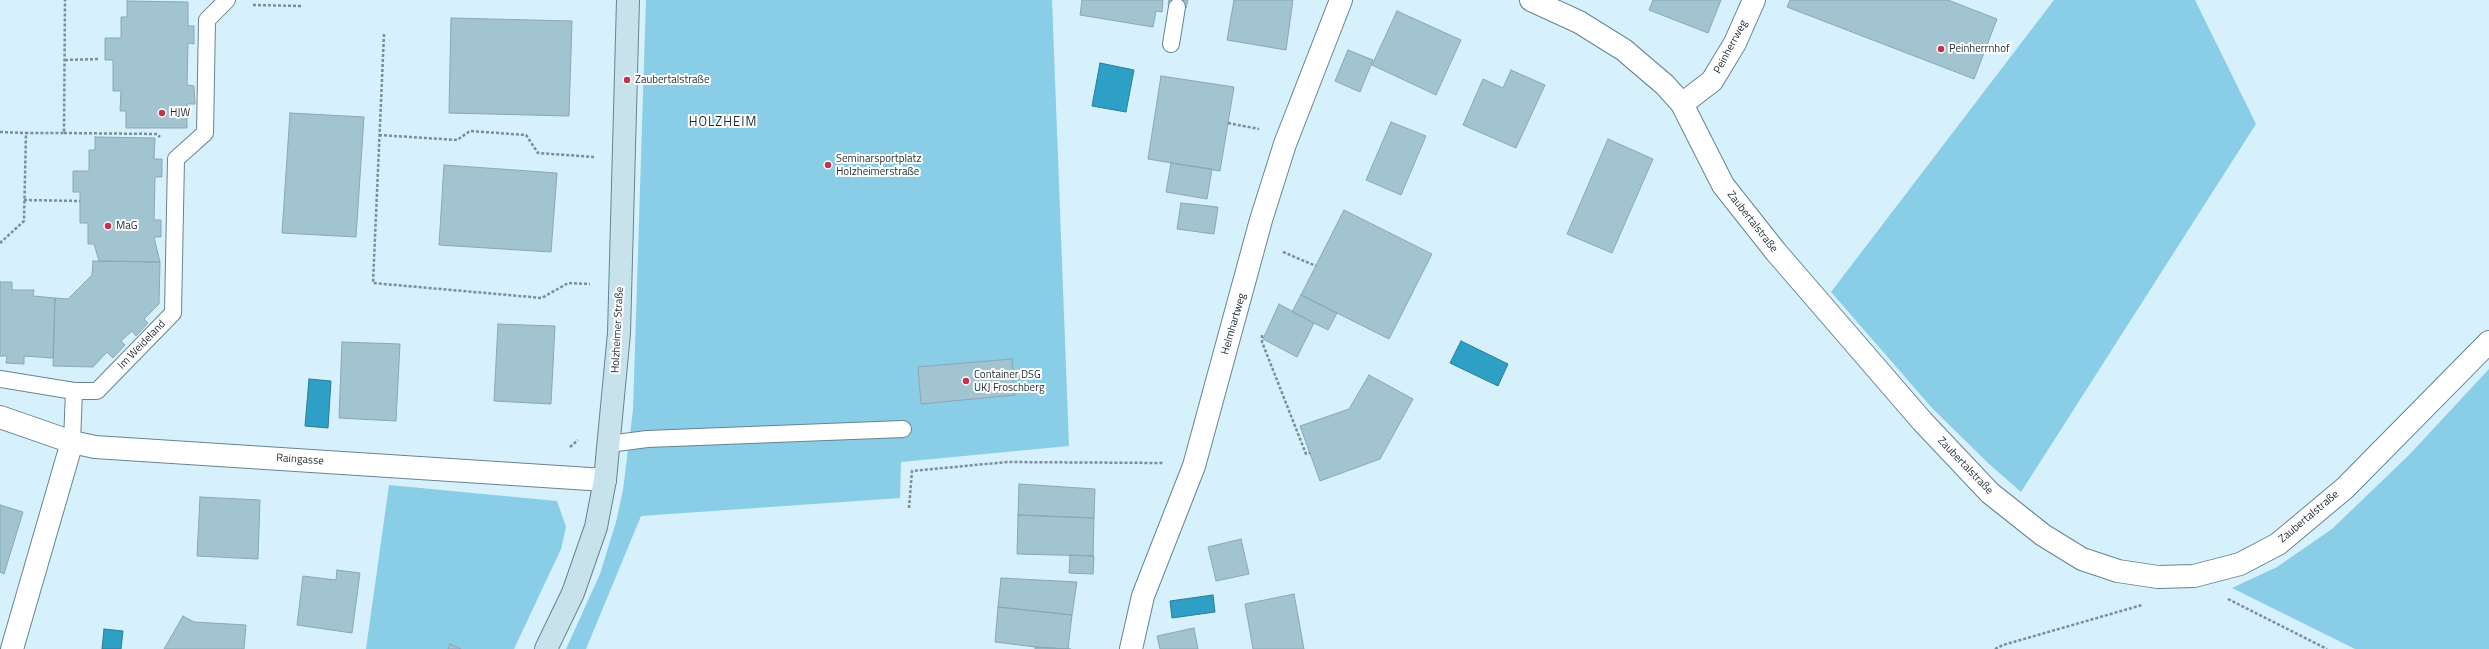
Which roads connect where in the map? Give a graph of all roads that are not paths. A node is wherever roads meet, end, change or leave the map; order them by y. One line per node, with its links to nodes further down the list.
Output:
1 (227, 0): 11 (lane, Im Weideland)
2 (628, 0): 15 (street, Holzheimer Straße)
3 (1341, 0): 19 (street, Helmhartweg)
4 (1531, 0): 8 (street, Zaubertalstraße)
5 (1754, 0): 8 (street, Peinherrweg)
6 (1176, 7): 7 (lane)
7 (1171, 44)
8 (1682, 104): 9 (street, Zaubertalstraße)
9 (2489, 342)
10 (0, 379): 11 (lane)
11 (74, 391): 14 (lane)
12 (0, 416): 14 (street, Raingasse)
13 (903, 429): 15 (lane)
14 (72, 442): 16 (street, Raingasse); 17 (street)
15 (609, 444): 16 (street, Holzheimer Straße)
16 (605, 480): 18 (street, Holzheimer Straße)
17 (12, 649)
18 (546, 649)
19 (1131, 649)

